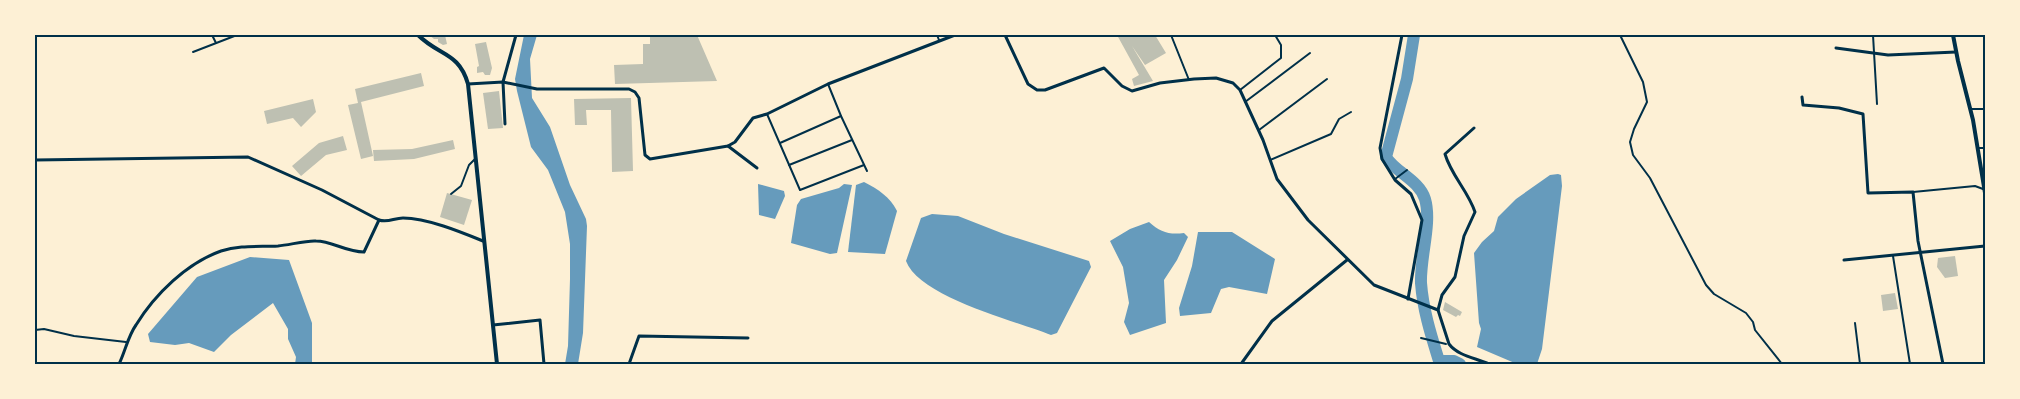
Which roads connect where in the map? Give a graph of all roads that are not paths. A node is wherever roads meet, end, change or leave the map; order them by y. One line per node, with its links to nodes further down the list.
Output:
1 (212, 35): 15 (lane)
2 (237, 35): 15 (lane)
3 (418, 35): 24 (street)
4 (516, 35): 23 (street)
5 (937, 35): 14 (lane)
6 (955, 35): 14 (street)
7 (1005, 35): 22 (street)
8 (1171, 35): 22 (lane)
9 (1275, 35): 26 (lane)
10 (1402, 35): 62 (street)
11 (1620, 35): 77 (lane)
12 (1873, 35): 20 (lane)
13 (1953, 35): 18 (street)
14 (939, 40): 25 (street)
15 (216, 43): 17 (lane)
16 (1836, 48): 20 (street)
17 (193, 52)
18 (1956, 52): 20 (street); 30 (street)
19 (1310, 53): 28 (lane)
20 (1874, 54): 29 (lane)
21 (1327, 79): 37 (lane)
22 (1189, 80): 26 (street)
23 (503, 82): 24 (street); 35 (street); 40 (street)
24 (468, 84): 43 (street)
25 (828, 84): 33 (street); 34 (lane)
26 (1240, 90): 28 (street)
27 (1802, 96): 53 (street)
28 (1245, 102): 37 (street)
29 (1877, 104)
30 (1970, 109): 31 (lane); 41 (street)
31 (1985, 109)
32 (1351, 112): 45 (lane)
33 (767, 114): 39 (lane); 40 (street)
34 (841, 116): 38 (lane); 39 (lane)
35 (505, 124)
36 (1474, 128): 63 (street)
37 (1258, 131): 45 (street)
38 (852, 140): 46 (lane); 47 (lane)
39 (780, 143): 46 (lane)
40 (728, 146): 48 (street)
41 (1977, 148): 42 (lane); 52 (street)
42 (1985, 148)
43 (475, 159): 54 (lane); 56 (street)
44 (35, 160): 55 (street)
45 (1270, 160): 60 (street)
46 (790, 165): 47 (lane)
47 (864, 165): 49 (lane)
48 (757, 168)
49 (867, 170)
50 (1407, 170): 51 (lane)
51 (1395, 179)
52 (1985, 191): 53 (lane)
53 (1914, 192): 58 (street)
54 (451, 194)
55 (379, 220): 56 (street); 69 (street)
56 (483, 241): 65 (street)
57 (1985, 246): 58 (street)
58 (1922, 252): 59 (street); 80 (street)
59 (1893, 256): 61 (street); 79 (lane)
60 (1347, 260): 62 (street); 75 (street)
61 (1844, 260)
62 (1408, 298): 63 (street)
63 (1436, 309): 76 (street)
64 (1855, 323): 78 (lane)
65 (493, 325): 72 (street); 73 (street)
66 (35, 330): 69 (lane)
67 (748, 338): 74 (street)
68 (1421, 338): 70 (lane)
69 (128, 342): 71 (street)
70 (1446, 344)
71 (120, 364)
72 (497, 364)
73 (544, 364)
74 (629, 364)
75 (1241, 364)
76 (1489, 364)
77 (1782, 364)
78 (1860, 364)
79 (1910, 364)
80 (1943, 364)

